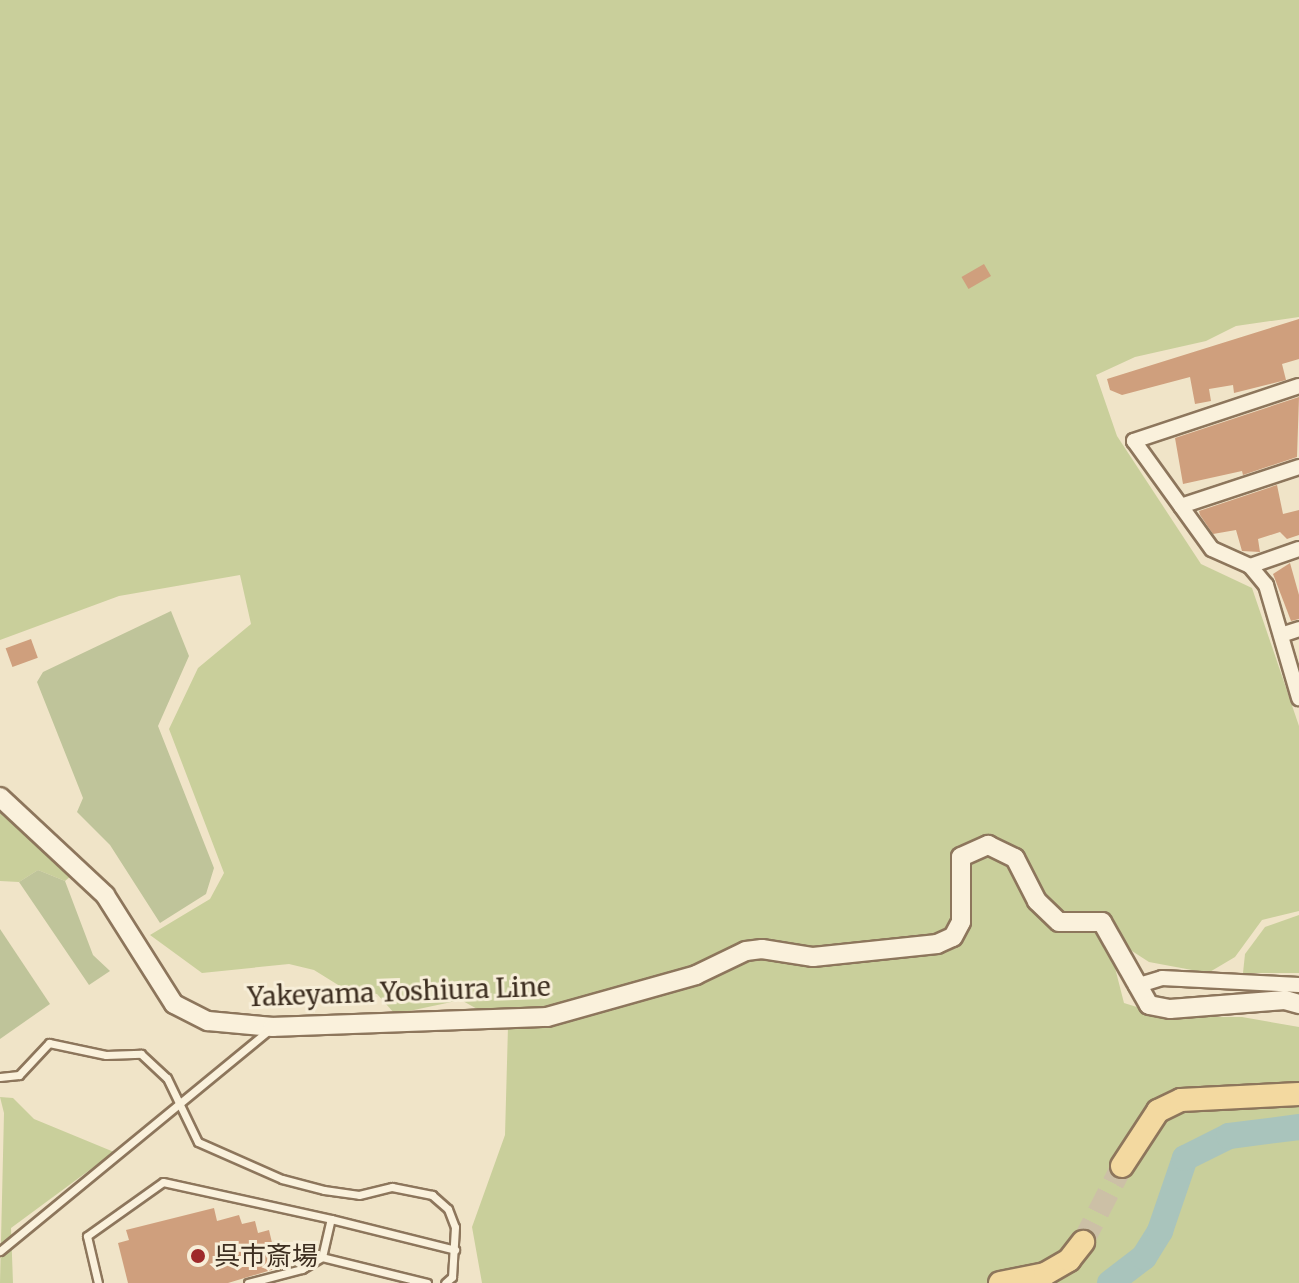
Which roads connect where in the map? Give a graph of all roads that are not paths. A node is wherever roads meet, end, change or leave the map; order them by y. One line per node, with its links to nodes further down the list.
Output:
1 (1299, 386): 3 (street)
2 (1299, 467): 3 (street)
3 (1181, 506): 5 (street)
4 (1299, 549): 5 (street)
5 (1250, 566): 7 (street)
6 (1299, 629): 7 (street)
7 (1281, 635): 8 (street)
8 (1299, 698)
9 (0, 797): 13 (main road, Yakeyama Yoshiura Line)
10 (1299, 985): 11 (street)
11 (1136, 986): 12 (main road, Yakeyama Yoshiura Line); 13 (main road, Yakeyama Yoshiura Line)
12 (1299, 1004)
13 (273, 1027): 16 (lane)
14 (0, 1077): 16 (lane)
15 (1299, 1094): 17 (main road)
16 (181, 1103): 20 (lane); 21 (lane)
17 (1122, 1166)
18 (331, 1219): 20 (lane); 22 (lane); 23 (lane)
19 (1083, 1242): 27 (main road)
20 (455, 1250): 26 (lane)
21 (0, 1251)
22 (322, 1257): 24 (lane); 25 (lane)
23 (98, 1283)
24 (248, 1283)
25 (427, 1283)
26 (445, 1283)
27 (1000, 1283)

